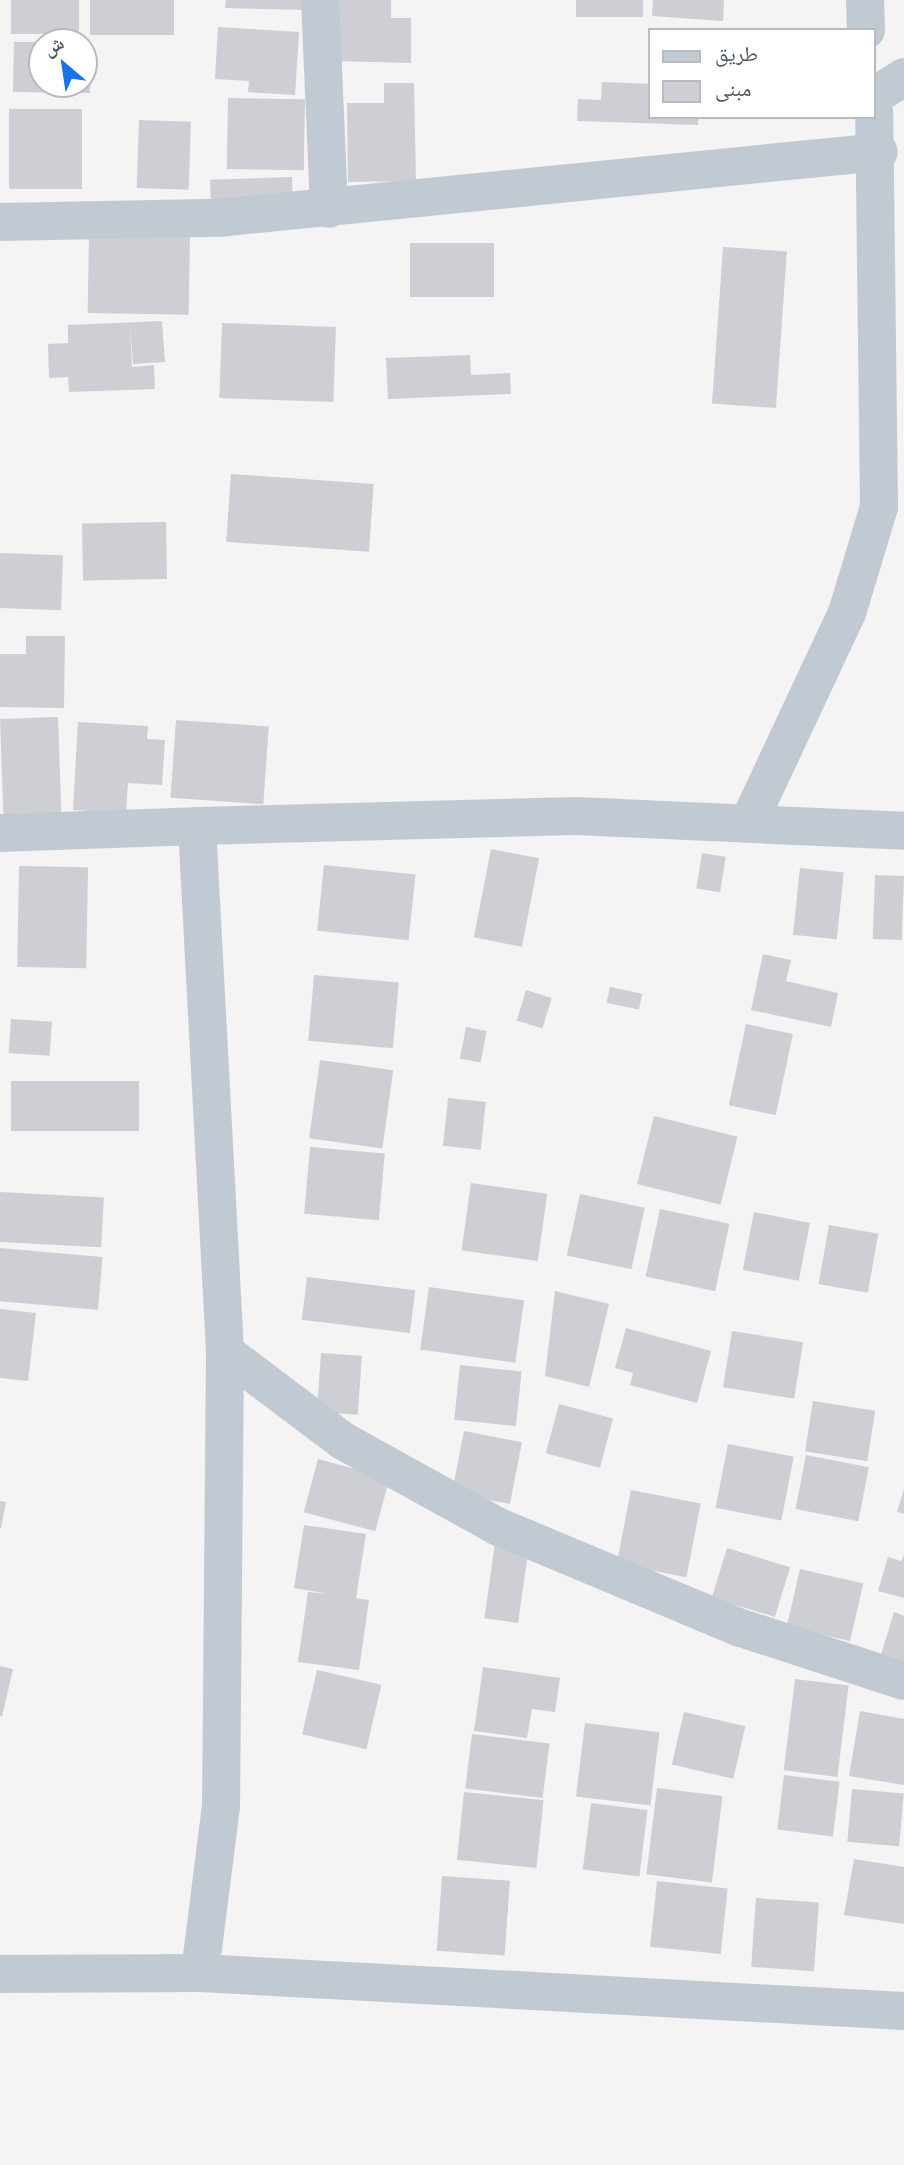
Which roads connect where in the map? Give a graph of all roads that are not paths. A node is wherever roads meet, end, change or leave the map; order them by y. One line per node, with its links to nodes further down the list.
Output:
1 (320, 0): 8 (street)
2 (865, 0): 3 (street)
3 (866, 28)
4 (904, 77): 5 (street)
5 (876, 95)
6 (875, 119): 7 (street)
7 (879, 152): 8 (street); 10 (street)
8 (329, 209): 9 (street)
9 (0, 222)
10 (892, 282): 11 (street)
11 (748, 824): 12 (street); 13 (street)
12 (197, 826): 14 (street); 15 (street)
13 (904, 831)
14 (0, 833)
15 (225, 1352): 16 (street); 17 (street)
16 (904, 1681)
17 (200, 1973): 18 (street); 19 (street)
18 (0, 1974)
19 (904, 2011)

